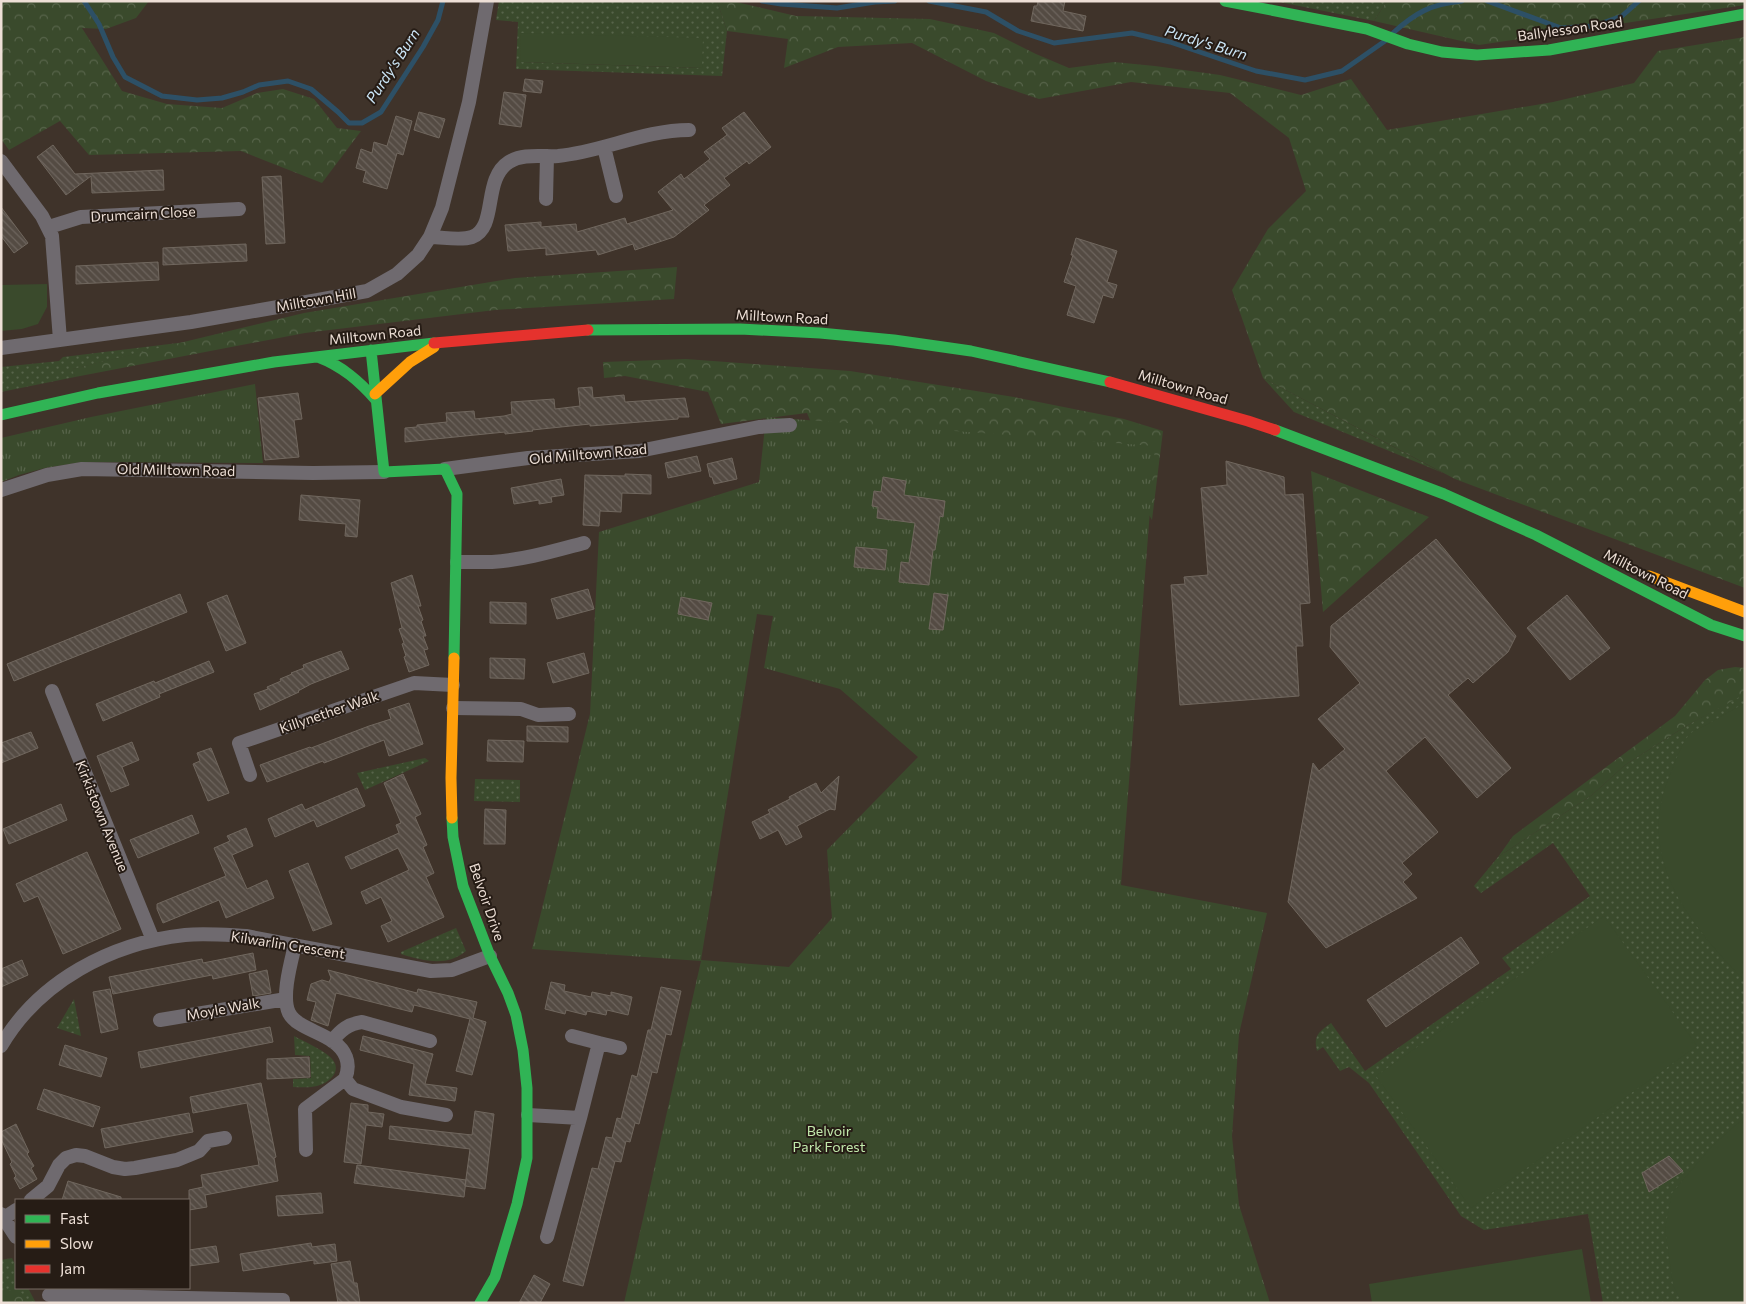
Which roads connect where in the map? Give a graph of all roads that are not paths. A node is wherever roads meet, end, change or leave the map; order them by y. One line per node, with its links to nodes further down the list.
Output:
1 (487, 1): 12 (street, Milltown Hill)
2 (1225, 1): 3 (main road, Ballylesson Road)
3 (1745, 14)
4 (689, 130): 5 (street)
5 (604, 147): 6 (street); 8 (street)
6 (547, 156): 9 (street); 12 (street)
7 (1, 161): 11 (street)
8 (616, 196)
9 (546, 199)
10 (239, 209): 11 (street, Drumcairn Close)
11 (49, 227): 13 (street)
12 (430, 237): 13 (street, Milltown Hill)
13 (60, 340): 15 (street, Milltown Hill)
14 (444, 342): 16 (main road, Milltown Road); 18 (main road); 24 (main road, Milltown Road)
15 (1, 348)
16 (371, 350): 17 (main road, Milltown Road); 18 (main road)
17 (316, 356): 18 (main road); 19 (main road, Milltown Road)
18 (376, 397): 22 (main road)
19 (1, 415)
20 (790, 425): 21 (street, Old Milltown Road)
21 (445, 469): 22 (main road, Old Milltown Road); 26 (main road, Belvoir Drive)
22 (384, 472): 23 (street, Old Milltown Road)
23 (1, 490)
24 (1536, 535): 27 (main road, Milltown Road); 28 (main road, Milltown Road)
25 (584, 543): 26 (street)
26 (457, 562): 29 (main road, Belvoir Drive)
27 (1745, 612)
28 (1745, 636)
29 (453, 685): 31 (main road, Belvoir Drive); 33 (street, Killynether Walk)
30 (52, 691): 34 (street, Kirkistown Avenue)
31 (453, 708): 32 (street); 36 (main road, Belvoir Drive)
32 (569, 714)
33 (250, 775)
34 (153, 940): 35 (street, Kilwarlin Crescent); 43 (street, Kilwarlin Crescent)
35 (295, 945): 36 (street, Kilwarlin Crescent); 37 (street)
36 (490, 956): 47 (main road, Belvoir Drive)
37 (286, 998): 38 (street, Moyle Walk); 40 (street)
38 (160, 1020)
39 (572, 1036): 42 (street)
40 (332, 1041): 41 (street); 45 (street)
41 (430, 1041)
42 (599, 1043): 44 (street); 48 (street)
43 (1, 1046)
44 (620, 1048)
45 (345, 1079): 46 (street); 50 (street)
46 (446, 1114)
47 (528, 1116): 48 (street); 58 (main road, Belvoir Drive)
48 (580, 1118): 55 (street)
49 (225, 1138): 51 (street)
50 (306, 1150)
51 (32, 1199)
52 (15, 1210): 53 (street)
53 (3, 1216): 54 (street)
54 (15, 1235)
55 (547, 1237)
56 (49, 1295): 57 (street)
57 (283, 1303)
58 (480, 1303)

